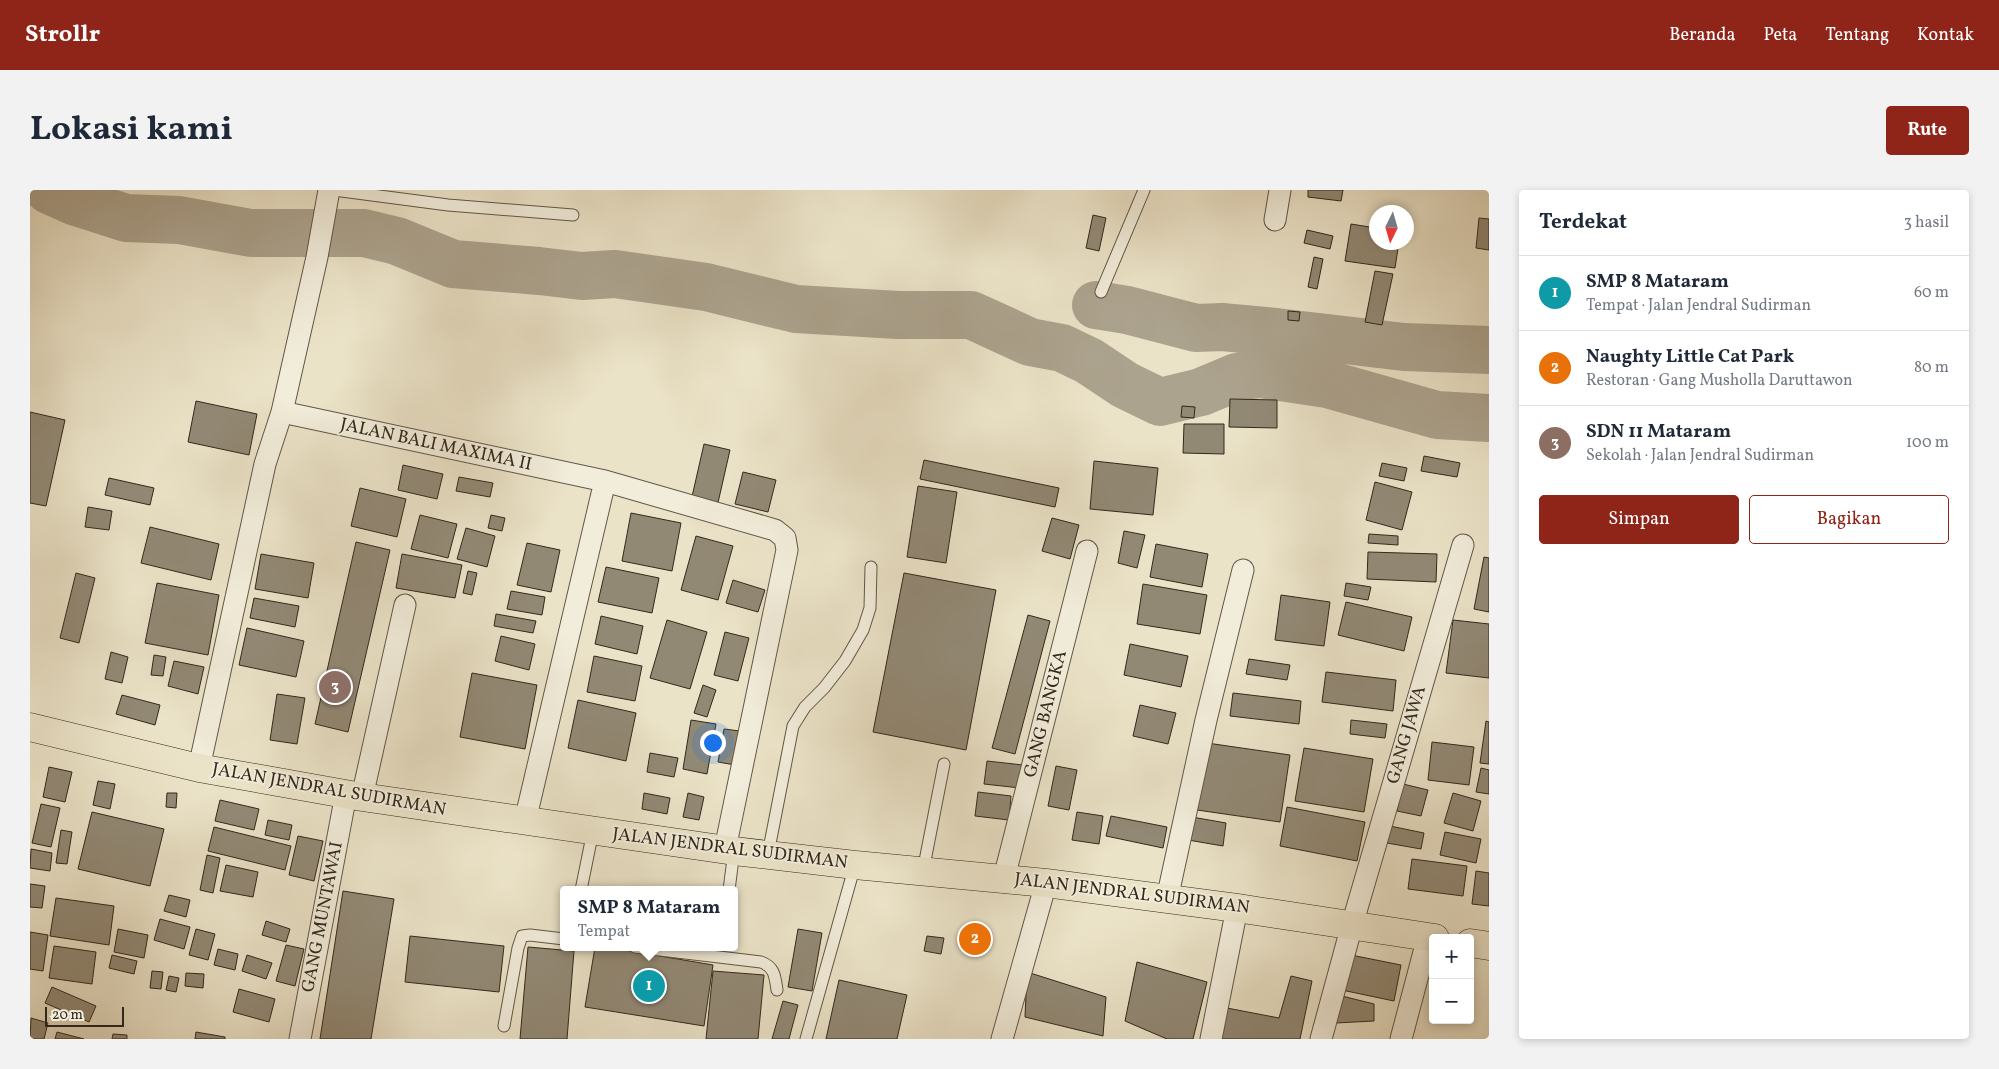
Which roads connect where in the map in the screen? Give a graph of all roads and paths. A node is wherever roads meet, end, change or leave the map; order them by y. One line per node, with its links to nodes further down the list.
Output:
1 (329, 190): 8 (street)
2 (334, 190): 5 (lane)
3 (1144, 190): 7 (lane)
4 (1280, 190): 6 (street)
5 (573, 215)
6 (1275, 220)
7 (1101, 292)
8 (282, 412): 9 (street, JALAN BALI MAXIMA II); 17 (street)
9 (604, 481): 19 (street); 21 (street, JALAN BALI MAXIMA II)
10 (1463, 545): 31 (street, GANG JAWA)
11 (1087, 551): 25 (street, GANG BANGKA)
12 (871, 567): 22 (lane)
13 (1243, 570): 29 (street)
14 (405, 605): 18 (street, GANG MUNTAWAI)
15 (30, 727): 17 (highway, JALAN JENDRAL SUDIRMAN)
16 (944, 764): 24 (lane)
17 (198, 768): 18 (highway, JALAN JENDRAL SUDIRMAN)
18 (354, 795): 19 (highway, JALAN JENDRAL SUDIRMAN); 41 (street, GANG MUNTAWAI)
19 (525, 821): 20 (highway, JALAN JENDRAL SUDIRMAN)
20 (593, 831): 21 (highway, JALAN JENDRAL SUDIRMAN); 27 (lane)
21 (729, 850): 22 (highway, JALAN JENDRAL SUDIRMAN); 28 (lane)
22 (768, 854): 23 (highway, JALAN JENDRAL SUDIRMAN)
23 (855, 865): 24 (highway, JALAN JENDRAL SUDIRMAN); 42 (lane)
24 (923, 871): 25 (highway, JALAN JENDRAL SUDIRMAN)
25 (1004, 878): 26 (highway, JALAN JENDRAL SUDIRMAN)
26 (1046, 883): 29 (highway, JALAN JENDRAL SUDIRMAN); 43 (street)
27 (582, 886)
28 (729, 886)
29 (1167, 898): 30 (highway, JALAN JENDRAL SUDIRMAN)
30 (1237, 908): 31 (highway, JALAN JENDRAL SUDIRMAN); 44 (street)
31 (1352, 925): 32 (highway, JALAN JENDRAL SUDIRMAN); 45 (street, GANG JAWA)
32 (1429, 937)
33 (560, 939): 40 (lane)
34 (1429, 944): 46 (street)
35 (1474, 944): 36 (highway)
36 (1489, 946)
37 (704, 951): 38 (lane)
38 (721, 952): 39 (lane)
39 (776, 990)
40 (504, 1026)
41 (300, 1039)
42 (806, 1039)
43 (1002, 1039)
44 (1211, 1039)
45 (1321, 1039)
46 (1402, 1039)

